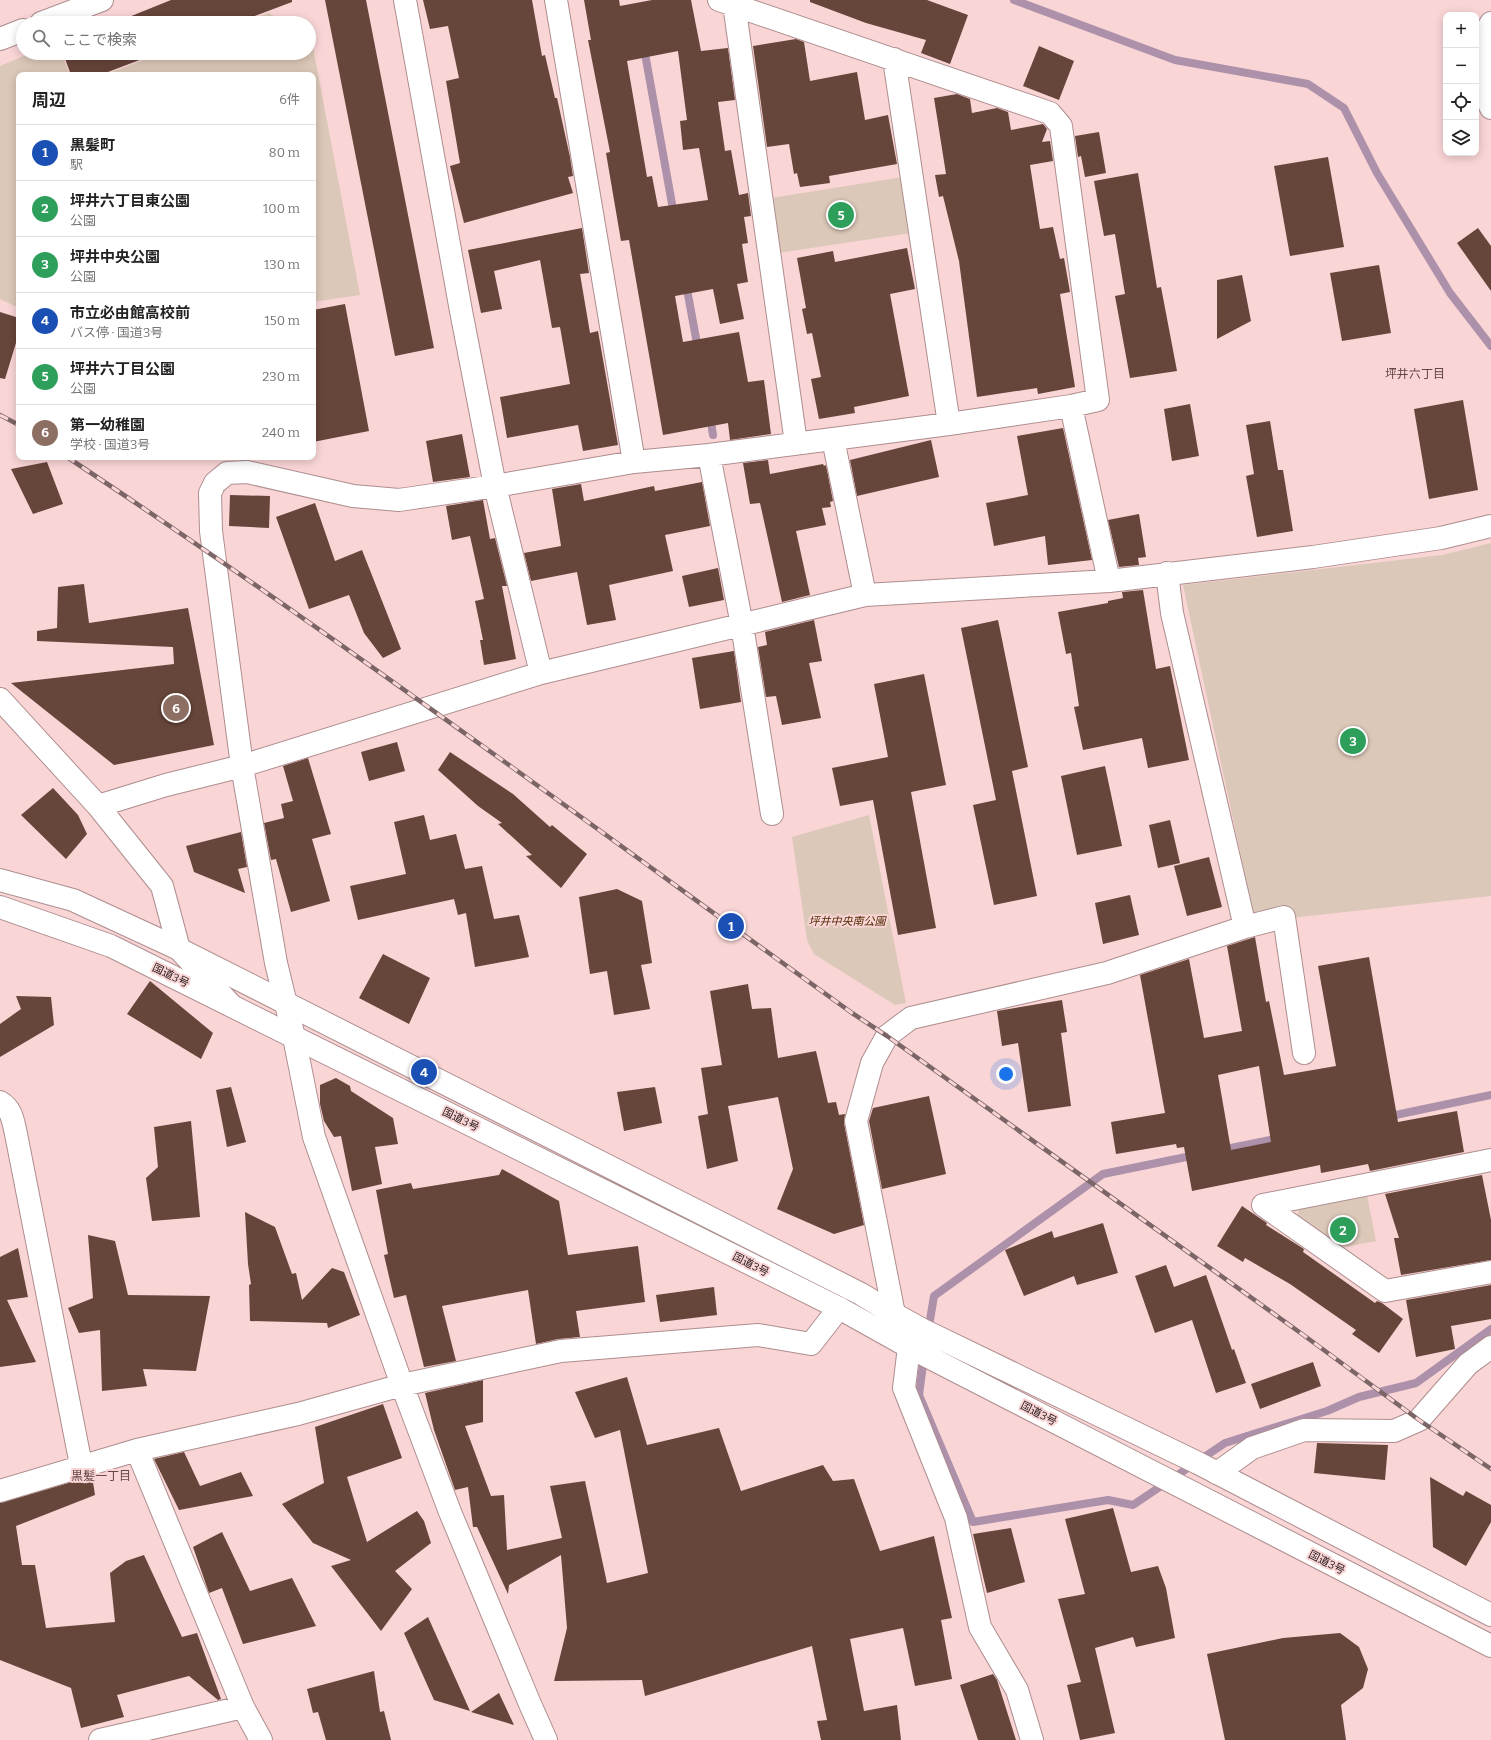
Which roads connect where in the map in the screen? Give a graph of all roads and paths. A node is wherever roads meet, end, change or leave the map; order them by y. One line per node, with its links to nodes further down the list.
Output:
1 (102, 0): 5 (main road)
2 (404, 0): 17 (main road)
3 (556, 0): 16 (main road)
4 (726, 2): 9 (main road); 14 (main road)
5 (60, 16)
6 (1491, 23): 10 (main road)
7 (16, 33): 8 (main road)
8 (0, 39)
9 (894, 59): 11 (main road); 12 (main road)
10 (1491, 108)
11 (1071, 406): 12 (main road); 20 (main road)
12 (949, 424): 13 (main road)
13 (834, 439): 14 (main road); 21 (main road)
14 (796, 443): 15 (main road)
15 (709, 455): 16 (main road); 22 (main road)
16 (634, 462): 17 (main road)
17 (495, 486): 23 (main road); 25 (main road)
18 (1491, 526): 19 (main road)
19 (1167, 572): 20 (main road); 30 (main road)
20 (1108, 581): 21 (main road)
21 (865, 594): 22 (main road)
22 (742, 625): 23 (main road); 27 (main road)
23 (541, 673): 25 (main road)
24 (0, 699): 26 (main road)
25 (242, 766): 26 (main road); 32 (main road)
26 (98, 806): 31 (main road)
27 (772, 814)
28 (0, 880): 31 (main road)
29 (0, 907): 33 (main road, 国道3号)
30 (1245, 927): 35 (main road); 40 (main road)
31 (180, 948): 32 (main road); 33 (main road)
32 (286, 1003): 34 (main road); 40 (main road)
33 (230, 1004): 34 (main road, 国道3号)
34 (294, 1037): 39 (main road, 国道3号); 43 (main road)
35 (1304, 1053)
36 (0, 1102): 45 (main road)
37 (1491, 1160): 38 (main road)
38 (1491, 1272)
39 (839, 1308): 41 (main road, 国道3号); 43 (main road)
40 (894, 1314): 46 (main road)
41 (909, 1347): 49 (main road, 国道3号); 54 (main road)
42 (1491, 1347): 46 (main road)
43 (402, 1385): 44 (main road); 53 (main road)
44 (136, 1450): 45 (main road); 50 (main road)
45 (82, 1465): 47 (main road)
46 (1217, 1472): 48 (main road)
47 (0, 1491)
48 (1491, 1615)
49 (1491, 1646)
50 (243, 1706): 51 (main road); 52 (main road)
51 (100, 1740)
52 (261, 1740)
53 (546, 1740)
54 (1032, 1740)

